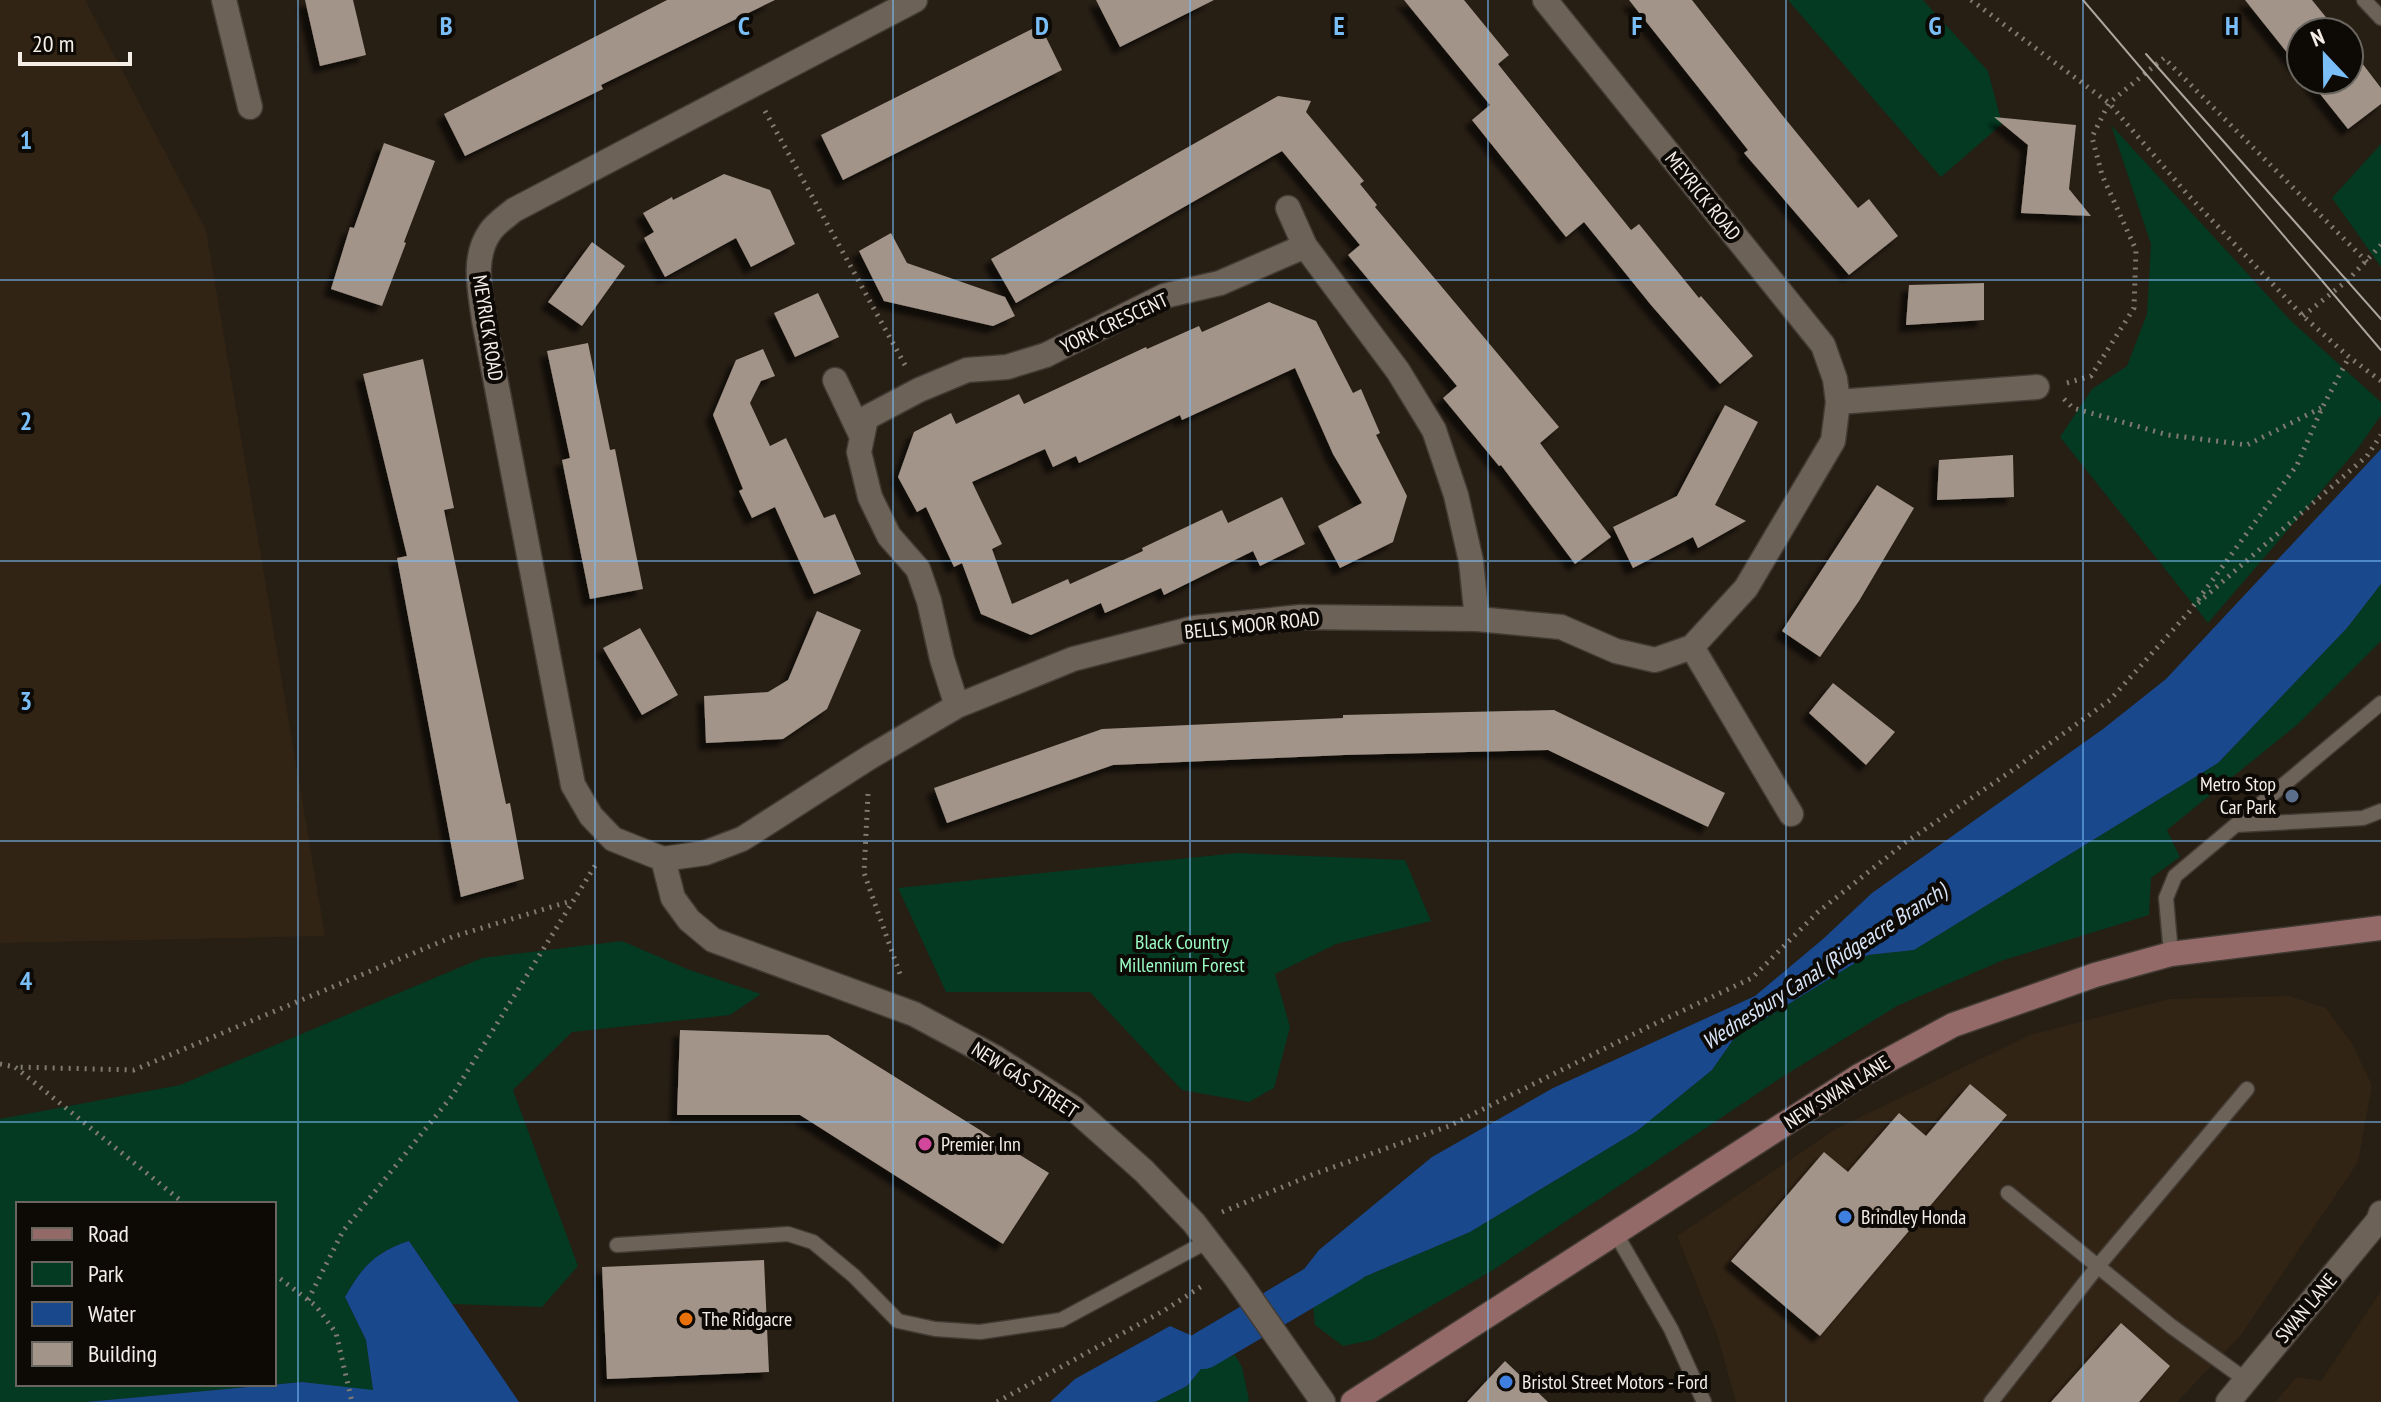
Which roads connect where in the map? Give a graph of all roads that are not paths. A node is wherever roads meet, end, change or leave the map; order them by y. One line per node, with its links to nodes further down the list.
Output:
1 (224, 0): 6 (street)
2 (1545, 0): 11 (street, MEYRICK ROAD)
3 (2364, 0): 5 (lane)
4 (903, 3): 20 (street, MEYRICK ROAD)
5 (2381, 18)
6 (250, 107)
7 (1288, 208): 8 (street)
8 (1305, 246): 12 (street, YORK CRESCENT); 13 (street)
9 (835, 380): 12 (street)
10 (2045, 387): 11 (street)
11 (1838, 402): 14 (street, MEYRICK ROAD)
12 (862, 437): 16 (street)
13 (1477, 619): 14 (street, BELLS MOOR ROAD); 16 (street, BELLS MOOR ROAD)
14 (1692, 647): 18 (street)
15 (2381, 703): 19 (lane)
16 (957, 706): 20 (street, BELLS MOOR ROAD)
17 (2381, 811): 19 (lane)
18 (1791, 814)
19 (2236, 825): 22 (lane)
20 (663, 859): 26 (street, NEW GAS STREET)
21 (2381, 928): 22 (main road, NEW SWAN LANE)
22 (2171, 954): 27 (main road, NEW SWAN LANE)
23 (2247, 1089): 29 (lane)
24 (2008, 1193): 29 (lane)
25 (2381, 1213): 30 (street, SWAN LANE)
26 (1201, 1232): 28 (lane); 31 (street, NEW GAS STREET)
27 (1616, 1234): 32 (main road, NEW SWAN LANE); 33 (lane)
28 (617, 1245)
29 (2098, 1266): 30 (lane); 34 (lane)
30 (2246, 1380): 35 (street, SWAN LANE)
31 (1323, 1402)
32 (1353, 1402)
33 (1704, 1402)
34 (1991, 1402)
35 (2228, 1402)

